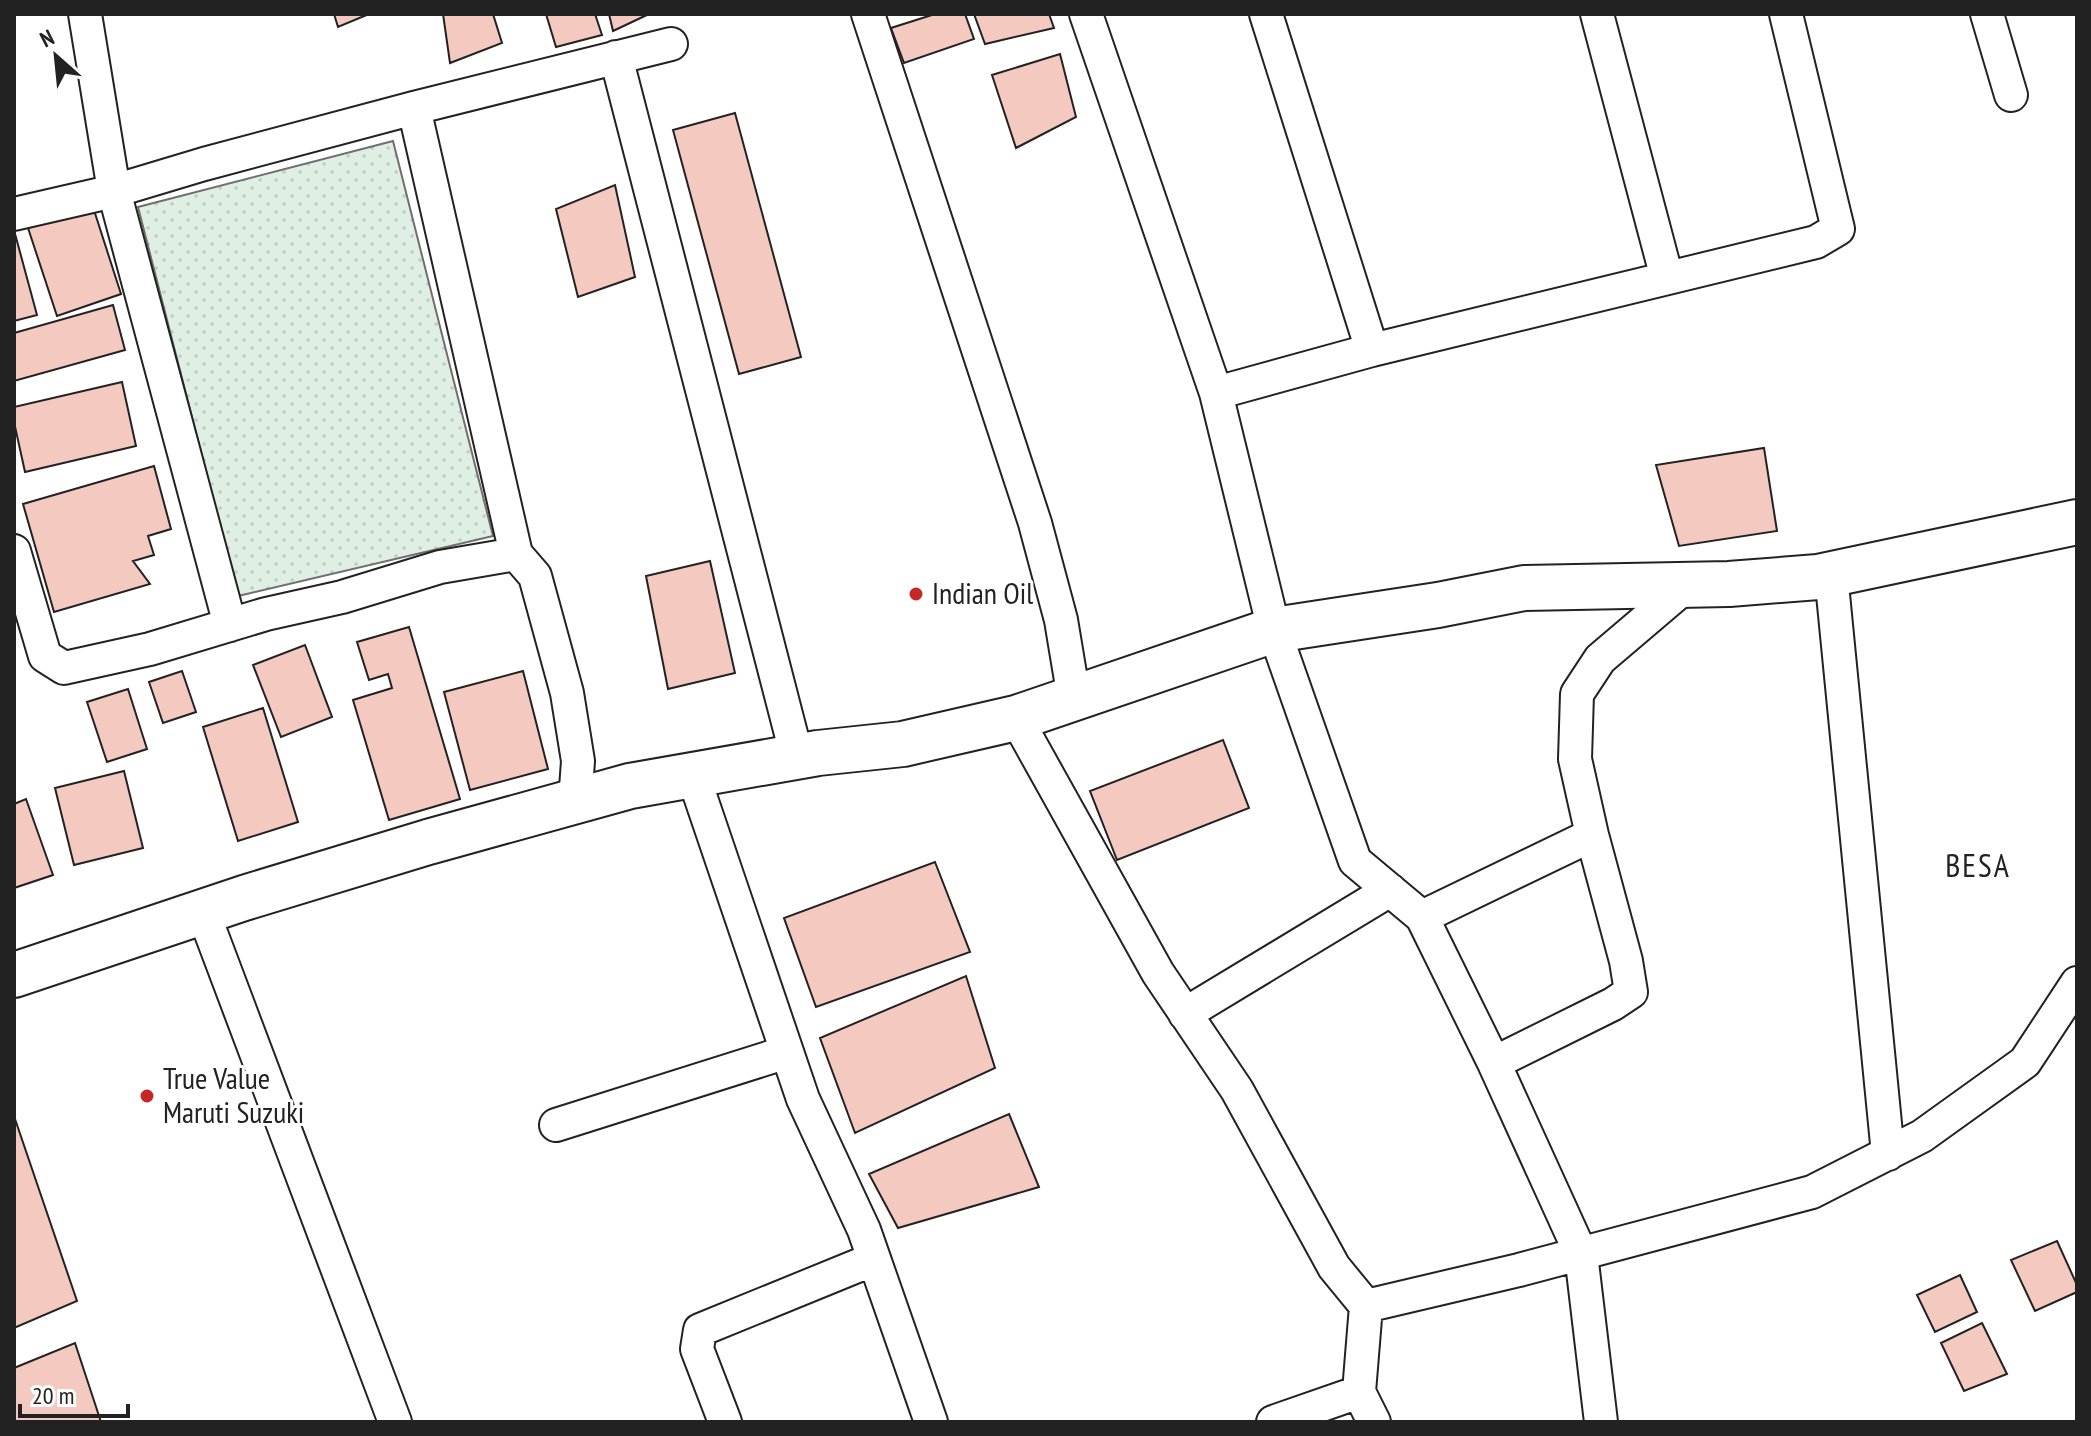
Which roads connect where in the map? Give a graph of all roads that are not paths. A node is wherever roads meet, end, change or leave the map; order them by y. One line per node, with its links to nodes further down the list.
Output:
1 (85, 14): 12 (street)
2 (868, 14): 24 (street)
3 (1086, 14): 16 (street)
4 (1266, 14): 15 (street)
5 (1597, 14): 14 (street)
6 (1786, 14): 14 (street)
7 (1987, 14): 10 (street)
8 (671, 44): 9 (street)
9 (616, 57): 11 (street); 26 (street)
10 (2011, 95)
11 (414, 108): 12 (street); 19 (street)
12 (114, 191): 13 (street); 22 (street)
13 (14, 214)
14 (1667, 278): 15 (street)
15 (1372, 350): 16 (street)
16 (1216, 393): 23 (street)
17 (2077, 522): 20 (street)
18 (14, 551): 22 (street)
19 (516, 554): 22 (street); 28 (street)
20 (1831, 574): 21 (street); 39 (street)
21 (1687, 585): 23 (street); 29 (street)
22 (230, 625)
23 (1274, 630): 24 (street); 30 (street)
24 (1074, 698): 25 (street)
25 (1016, 718): 26 (street); 35 (street)
26 (797, 757): 27 (street)
27 (693, 775): 28 (street); 36 (street)
28 (575, 802): 31 (street)
29 (1592, 835): 32 (street); 37 (street)
30 (1390, 890): 32 (street); 35 (street)
31 (203, 912): 33 (street); 44 (street)
32 (1422, 917): 37 (street)
33 (14, 975)
34 (2077, 983): 39 (street)
35 (1185, 1014): 42 (street)
36 (787, 1052): 38 (street); 41 (street)
37 (1494, 1063): 40 (street)
38 (556, 1125)
39 (1888, 1154): 40 (street)
40 (1581, 1254): 42 (street); 49 (street)
41 (874, 1259): 45 (street); 46 (street)
42 (1366, 1306): 43 (street)
43 (1359, 1392): 47 (street); 48 (street)
44 (395, 1422)
45 (725, 1422)
46 (931, 1422)
47 (1273, 1422)
48 (1374, 1422)
49 (1601, 1422)

